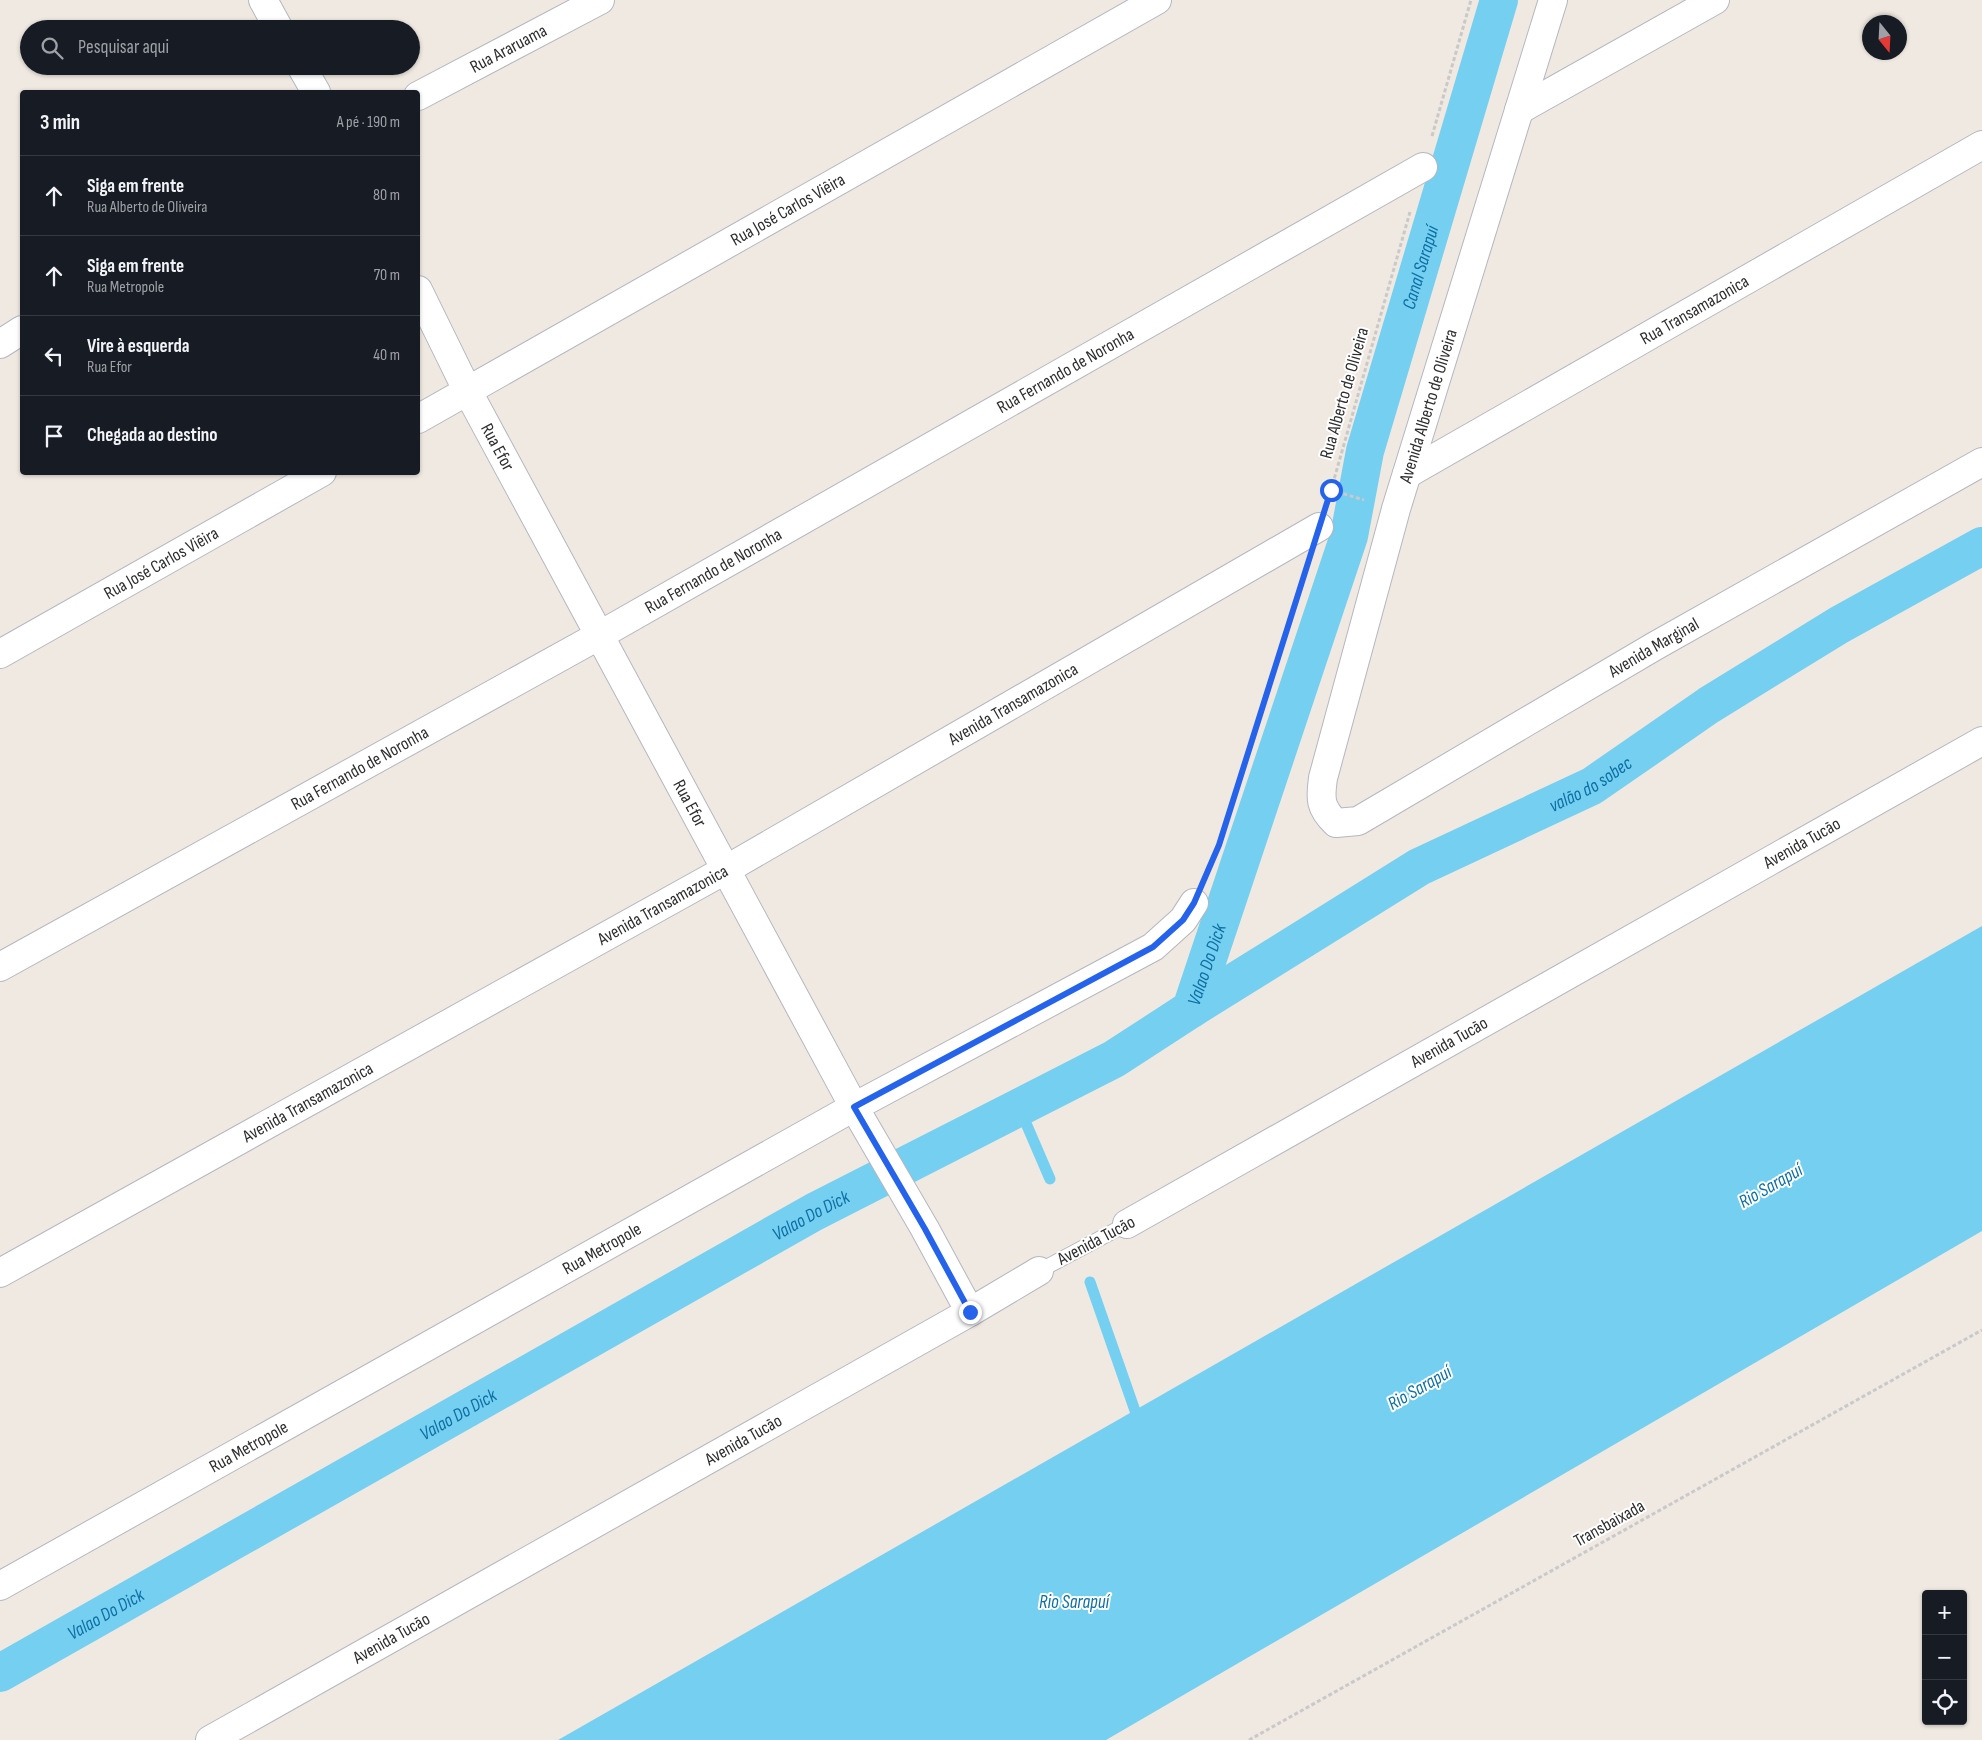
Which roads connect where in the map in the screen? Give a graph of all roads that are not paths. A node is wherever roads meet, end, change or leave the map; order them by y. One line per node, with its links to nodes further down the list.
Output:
1 (263, 0): 6 (street)
2 (600, 0): 9 (street, Rua Araruama)
3 (1157, 0): 16 (street, Rua José Carlos Viêira)
4 (1552, 0): 10 (street, Avenida Alberto de Oliveira)
5 (1715, 0): 10 (street)
6 (274, 20)
7 (306, 75): 8 (street)
8 (315, 90)
9 (420, 95)
10 (1518, 110): 19 (street, Avenida Alberto de Oliveira)
11 (1982, 145): 19 (street, Rua Transamazonica)
12 (1423, 167): 22 (street, Rua Fernando de Noronha)
13 (420, 294): 16 (street, Rua Efor)
14 (20, 331): 15 (street)
15 (0, 344)
16 (467, 390): 17 (street, Rua José Carlos Viêira); 22 (street, Rua Efor)
17 (420, 418)
18 (1982, 462): 25 (street, Avenida Marginal)
19 (1406, 474): 25 (street, Avenida Alberto de Oliveira)
20 (317, 475): 23 (street, Rua José Carlos Viêira)
21 (1319, 528): 26 (street, Avenida Transamazonica)
22 (600, 635): 26 (street, Rua Efor); 28 (street, Rua Fernando de Noronha)
23 (0, 654)
24 (1982, 741): 30 (street, Avenida Tucão)
25 (1327, 815)
26 (727, 869): 29 (street, Rua Efor); 32 (street, Avenida Transamazonica)
27 (1194, 903): 29 (street, Rua Metropole)
28 (0, 967)
29 (858, 1114): 33 (street, Rua Efor); 34 (street, Rua Metropole)
30 (1127, 1224): 31 (lane, Avenida Tucão)
31 (1039, 1271): 33 (street, Avenida Tucão)
32 (0, 1273)
33 (970, 1312): 35 (street, Avenida Tucão)
34 (0, 1586)
35 (210, 1740)

